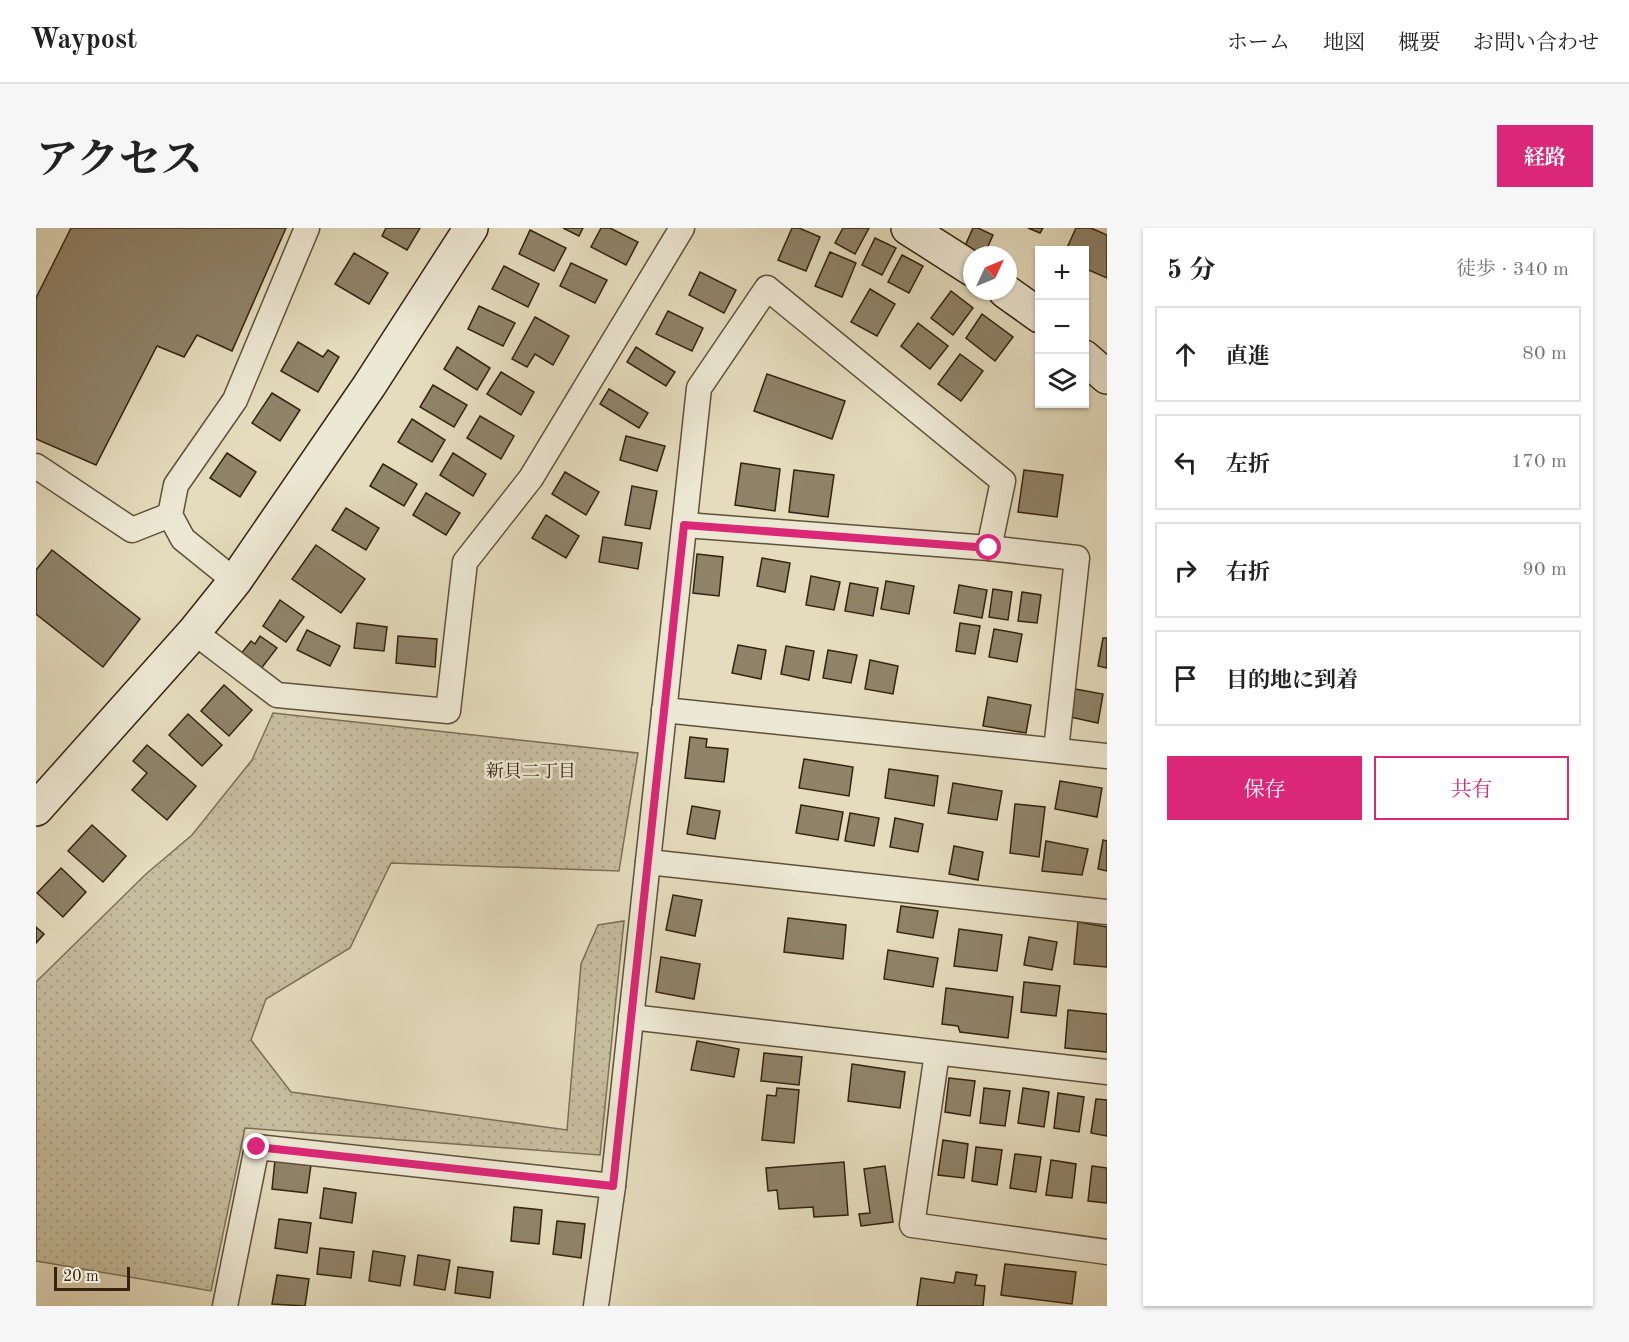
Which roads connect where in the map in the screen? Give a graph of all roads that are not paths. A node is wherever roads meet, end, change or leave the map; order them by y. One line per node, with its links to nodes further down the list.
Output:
1 (308, 228): 11 (street)
2 (471, 228): 14 (street)
3 (682, 228): 15 (street)
4 (908, 228): 5 (street)
5 (963, 263)
6 (1017, 300): 7 (street)
7 (1035, 312)
8 (1089, 361): 9 (street)
9 (1107, 377)
10 (36, 466): 11 (street)
11 (170, 515): 14 (street)
12 (684, 525): 13 (street); 13 (street); 16 (street)
13 (989, 548): 17 (street)
14 (234, 581): 15 (street)
15 (194, 632): 19 (street)
16 (664, 710): 17 (street); 20 (street)
17 (1056, 750): 18 (street)
18 (1107, 756)
19 (36, 809)
20 (648, 862): 21 (street); 22 (street)
21 (1107, 912)
22 (631, 1017): 23 (street); 25 (street)
23 (937, 1053): 24 (street); 26 (street)
24 (1107, 1072)
25 (613, 1186): 27 (street); 28 (street)
26 (1107, 1252)
27 (225, 1306)
28 (596, 1306)

